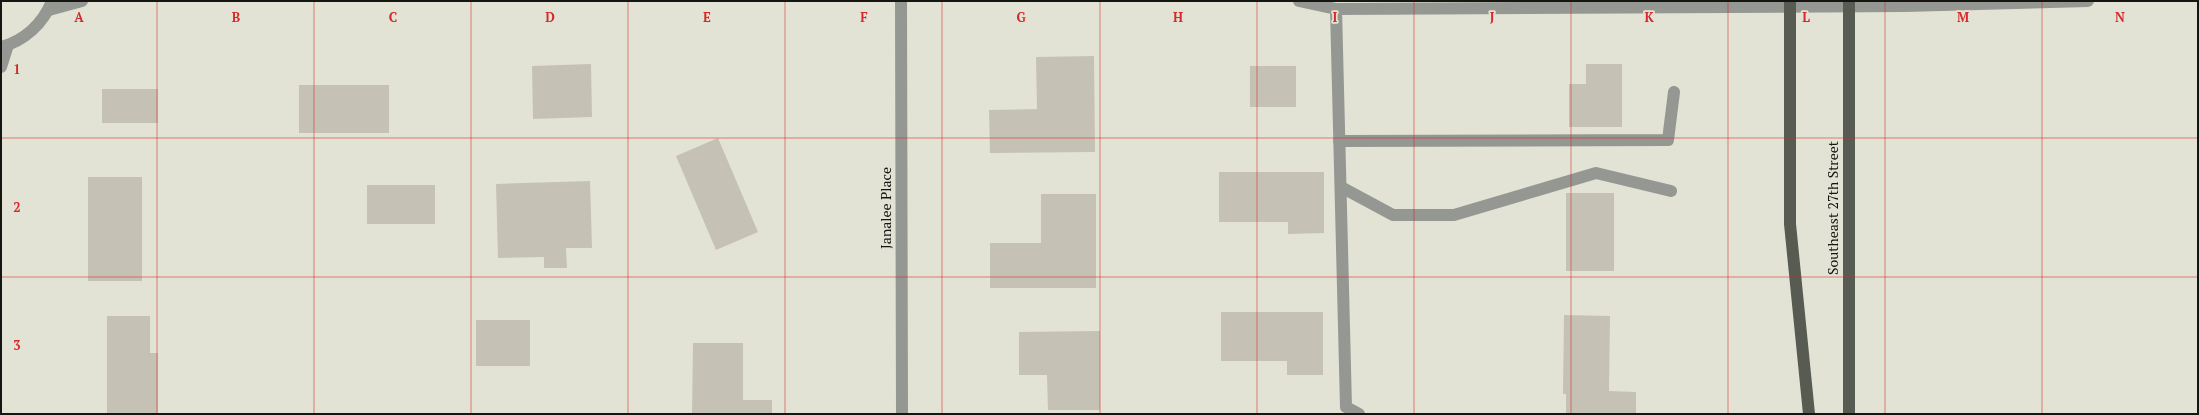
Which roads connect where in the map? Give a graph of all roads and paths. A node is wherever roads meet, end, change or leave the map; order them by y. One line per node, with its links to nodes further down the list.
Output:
1 (82, 1): 7 (street)
2 (901, 1): 15 (street, Janalee Place)
3 (1299, 1): 8 (street)
4 (2088, 1): 6 (street)
5 (1790, 4): 6 (street); 8 (street); 17 (main road)
6 (1848, 4): 18 (main road, Southeast 27th Street)
7 (50, 5): 9 (street)
8 (1336, 9): 12 (street)
9 (5, 46): 10 (street)
10 (1, 67)
11 (1674, 92): 12 (street)
12 (1339, 141): 13 (street)
13 (1340, 187): 14 (street); 16 (street)
14 (1671, 191)
15 (902, 414)
16 (1359, 414)
17 (1810, 414)
18 (1848, 414)

